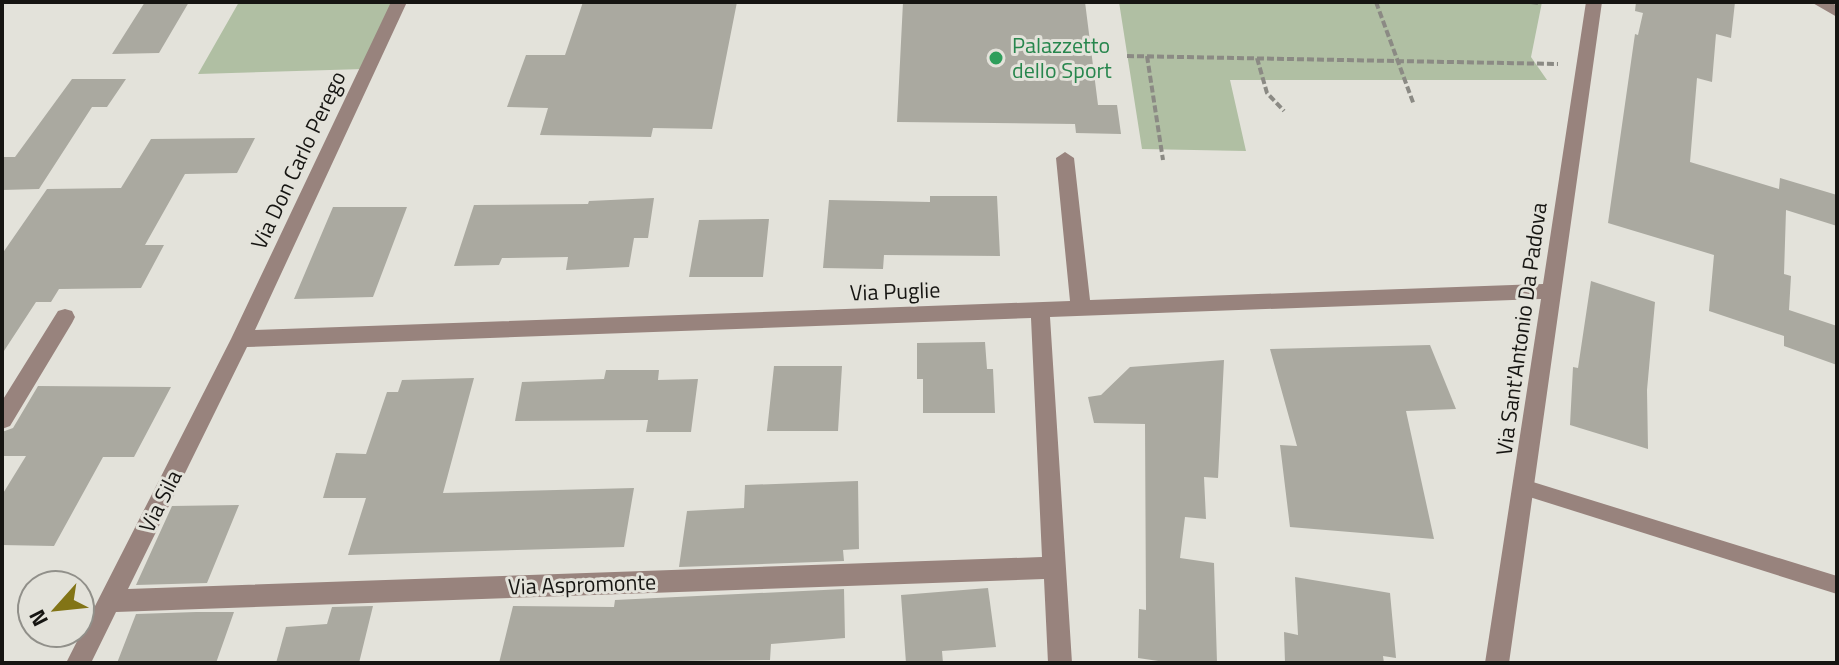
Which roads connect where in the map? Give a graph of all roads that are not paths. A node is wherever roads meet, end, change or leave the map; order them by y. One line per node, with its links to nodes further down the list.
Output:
1 (399, 2): 10 (street, Via Don Carlo Perego)
2 (1594, 2): 6 (street, Via Sant'Antonio Da Padova)
3 (1819, 2): 4 (street)
4 (1837, 12)
5 (1065, 158): 7 (street)
6 (1551, 291): 7 (street, Via Puglie); 12 (street, Via Sant'Antonio Da Padova)
7 (1081, 309): 8 (street, Via Puglie)
8 (1040, 310): 10 (street, Via Puglie); 13 (street)
9 (65, 317): 11 (street)
10 (241, 339): 15 (street, Via Sila)
11 (2, 420)
12 (1523, 487): 14 (lane); 18 (street, Via Sant'Antonio Da Padova)
13 (1055, 568): 15 (street, Via Aspromonte); 17 (street)
14 (1837, 585)
15 (109, 601): 16 (street, Via Sila)
16 (78, 663)
17 (1060, 663)
18 (1497, 663)

